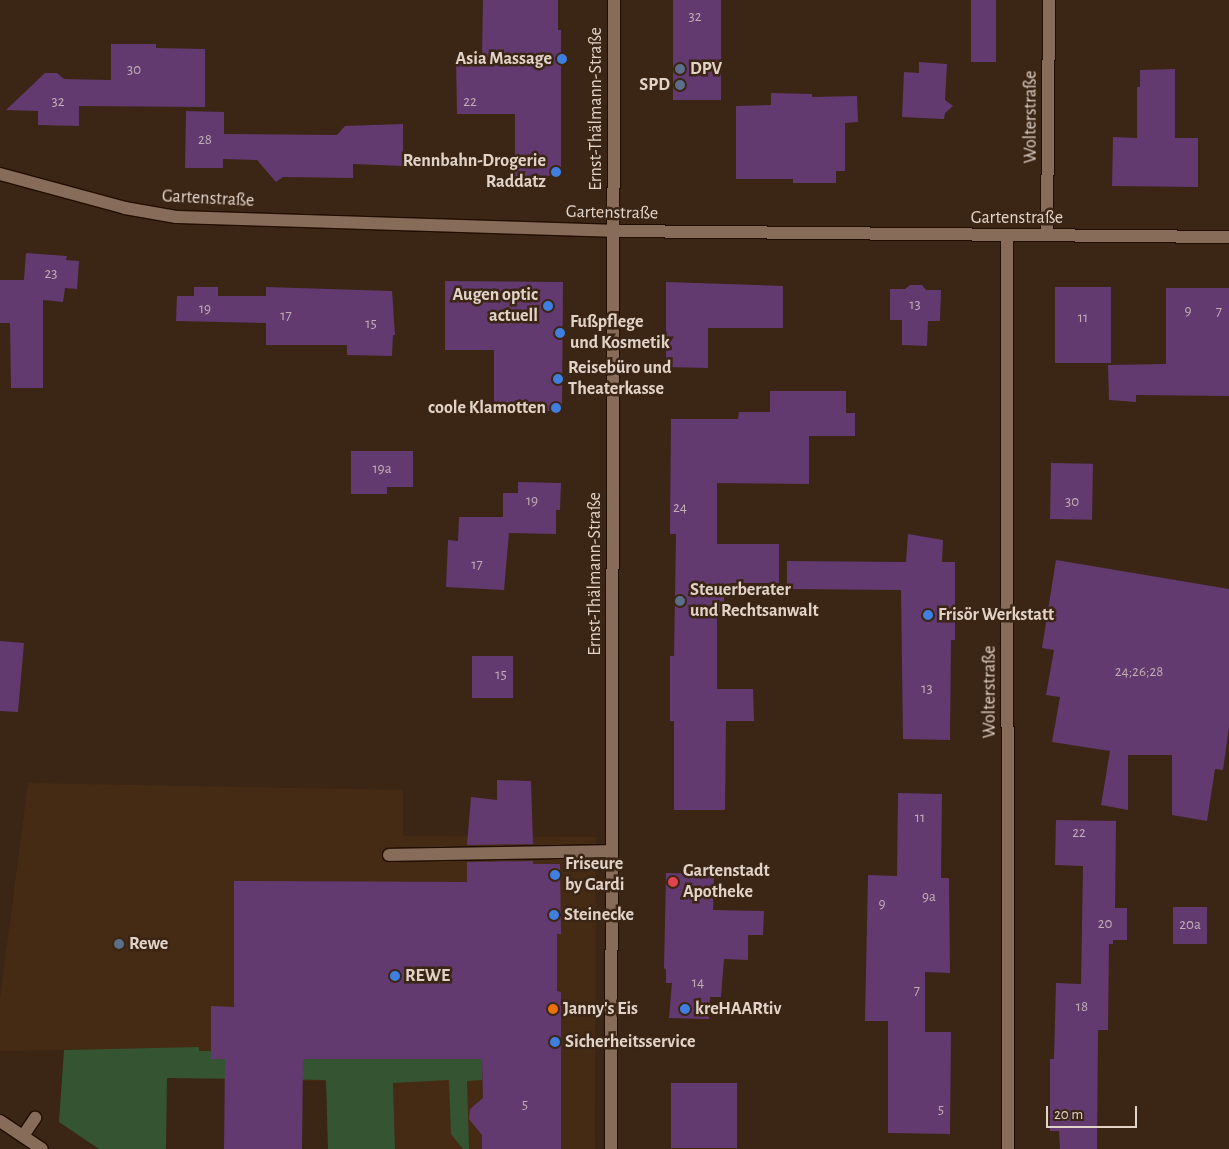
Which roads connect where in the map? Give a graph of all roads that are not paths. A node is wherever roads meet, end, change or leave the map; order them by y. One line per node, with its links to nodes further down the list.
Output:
1 (614, 0): 4 (street, Ernst-Thälmann-Straße)
2 (1049, 0): 5 (street, Wolterstraße)
3 (0, 174): 4 (street, Gartenstraße)
4 (613, 230): 6 (street, Gartenstraße); 8 (street, Ernst-Thälmann-Straße)
5 (1047, 235): 6 (street, Gartenstraße); 7 (street, Gartenstraße)
6 (1007, 236): 15 (street, Wolterstraße)
7 (1229, 237)
8 (612, 851): 9 (street); 14 (street, Ernst-Thälmann-Straße)
9 (389, 855)
10 (35, 1118): 12 (street)
11 (0, 1121): 12 (street)
12 (23, 1136): 13 (street)
13 (42, 1149)
14 (611, 1149)
15 (1008, 1149)

